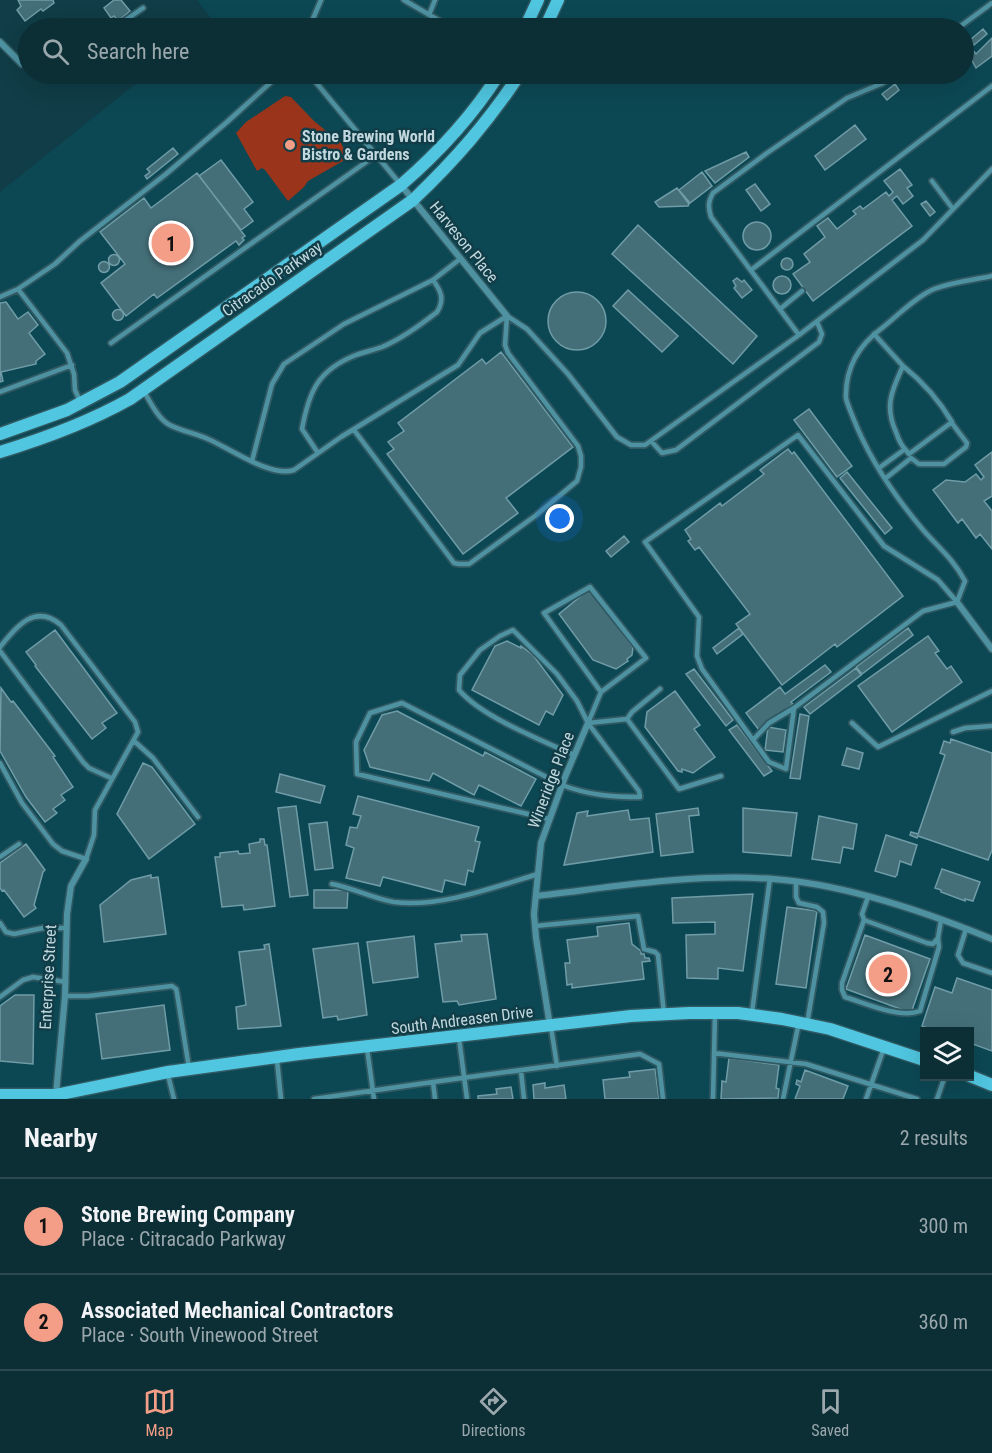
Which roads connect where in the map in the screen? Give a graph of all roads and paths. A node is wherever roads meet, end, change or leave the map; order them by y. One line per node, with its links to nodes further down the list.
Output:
1 (321, 0): 10 (lane)
2 (404, 0): 8 (lane)
3 (435, 0): 8 (lane)
4 (538, 0): 12 (main road)
5 (558, 0): 13 (main road)
6 (992, 3): 14 (lane)
7 (143, 8): 9 (lane)
8 (429, 15): 11 (lane)
9 (129, 18)
10 (313, 18)
11 (434, 18)
12 (530, 18)
13 (550, 18)
14 (972, 18)
15 (0, 42): 16 (street)
16 (18, 57)
17 (269, 84): 33 (lane)
18 (317, 84): 23 (lane)
19 (492, 84): 26 (main road, Citracado Parkway)
20 (513, 84): 27 (main road, Citracado Parkway)
21 (881, 84): 30 (lane)
22 (992, 86): 30 (lane)
23 (376, 155): 26 (lane); 41 (lane)
24 (992, 169): 28 (lane)
25 (932, 181): 28 (lane)
26 (401, 185): 27 (street, Harveson Place); 46 (main road, Citracado Parkway)
27 (413, 200): 29 (street, Harveson Place); 44 (main road, Citracado Parkway)
28 (953, 209): 38 (lane)
29 (460, 258): 32 (lane); 37 (street, Harveson Place)
30 (751, 270): 36 (lane)
31 (992, 276): 39 (lane)
32 (433, 280): 52 (lane); 54 (lane)
33 (18, 289): 35 (lane); 42 (lane)
34 (802, 291): 36 (lane)
35 (0, 297)
36 (780, 309): 40 (lane)
37 (507, 316): 48 (lane); 48 (lane); 50 (lane)
38 (817, 322): 40 (lane); 50 (lane)
39 (874, 334): 43 (lane); 55 (lane)
40 (799, 335): 50 (lane)
41 (111, 343)
42 (72, 365): 45 (lane); 46 (lane)
43 (903, 366): 47 (lane); 53 (lane)
44 (143, 390): 51 (main road, Citracado Parkway); 54 (lane)
45 (0, 392)
46 (81, 404): 49 (main road, Citracado Parkway)
47 (951, 422): 53 (lane); 53 (lane)
48 (354, 430): 52 (lane)
49 (0, 434)
50 (652, 442)
51 (0, 452)
52 (318, 453): 54 (lane)
53 (908, 454): 55 (lane); 56 (lane)
54 (252, 461)
55 (879, 468): 56 (lane)
56 (885, 478): 57 (lane)
57 (957, 602): 59 (street); 63 (lane); 69 (lane)
58 (0, 649): 70 (lane); 74 (lane)
59 (992, 649)
60 (660, 689): 64 (lane)
61 (992, 691): 66 (lane)
62 (601, 692): 62 (lane); 65 (lane)
63 (794, 708): 69 (lane); 69 (lane)
64 (627, 719): 65 (lane); 73 (lane)
65 (588, 723): 71 (street, Wineridge Place); 71 (lane); 75 (lane)
66 (852, 723)
67 (992, 726): 68 (lane)
68 (953, 732)
69 (753, 740)
70 (134, 741): 74 (lane); 76 (lane)
71 (574, 755): 75 (street, Wineridge Place)
72 (0, 763): 80 (lane)
73 (721, 776)
74 (111, 778): 80 (lane)
75 (562, 785): 77 (street, Wineridge Place); 77 (lane)
76 (198, 817)
77 (549, 819): 81 (street, Wineridge Place)
78 (19, 844): 79 (lane)
79 (0, 857)
80 (86, 859): 91 (street, Enterprise Street)
81 (538, 874): 84 (lane); 85 (street, Wineridge Place)
82 (770, 879): 83 (street); 85 (street); 101 (lane)
83 (796, 882): 86 (street); 102 (lane)
84 (332, 884)
85 (536, 896): 90 (street, Wineridge Place)
86 (868, 897): 87 (lane); 88 (street)
87 (864, 920): 93 (lane); 93 (lane)
88 (941, 920): 92 (street); 93 (lane)
89 (0, 923): 91 (lane)
90 (535, 926): 100 (lane); 103 (street, Wineridge Place)
91 (67, 928): 96 (street, Enterprise Street)
92 (966, 929): 94 (street); 95 (lane)
93 (938, 938)
94 (992, 939)
95 (992, 973)
96 (66, 982): 97 (street, Enterprise Street); 98 (lane)
97 (65, 996): 112 (lane); 123 (street, Enterprise Street)
98 (0, 997)
99 (715, 1013): 100 (main road, South Andreasen Drive); 101 (main road, South Andreasen Drive); 107 (lane)
100 (664, 1014): 103 (main road, South Andreasen Drive)
101 (752, 1015): 102 (main road, South Andreasen Drive)
102 (803, 1023): 105 (main road, South Andreasen Drive); 110 (lane)
103 (550, 1026): 104 (main road, South Andreasen Drive); 111 (lane)
104 (459, 1035): 106 (main road, South Andreasen Drive); 116 (lane)
105 (885, 1045): 109 (main road, South Andreasen Drive); 119 (lane)
106 (367, 1048): 108 (main road, South Andreasen Drive); 121 (lane)
107 (714, 1053): 110 (lane); 132 (lane)
108 (277, 1057): 112 (main road, South Andreasen Drive); 125 (lane)
109 (920, 1058)
110 (790, 1061): 119 (lane); 133 (lane)
111 (557, 1066): 113 (lane); 131 (lane)
112 (189, 1069): 114 (main road, South Andreasen Drive)
113 (521, 1071): 116 (lane); 130 (lane)
114 (168, 1072): 123 (main road, South Andreasen Drive); 124 (lane)
115 (974, 1078): 120 (main road)
116 (464, 1079): 118 (lane); 129 (lane)
117 (944, 1081): 136 (lane)
118 (433, 1082): 121 (lane); 128 (lane)
119 (871, 1083): 134 (lane); 135 (lane)
120 (992, 1084)
121 (372, 1090): 126 (lane); 127 (lane)
122 (0, 1095): 123 (main road, South Andreasen Drive)
123 (56, 1097)
124 (174, 1099)
125 (281, 1099)
126 (314, 1099)
127 (374, 1099)
128 (435, 1099)
129 (467, 1099)
130 (524, 1099)
131 (663, 1099)
132 (712, 1099)
133 (783, 1099)
134 (866, 1099)
135 (917, 1099)
136 (937, 1099)

